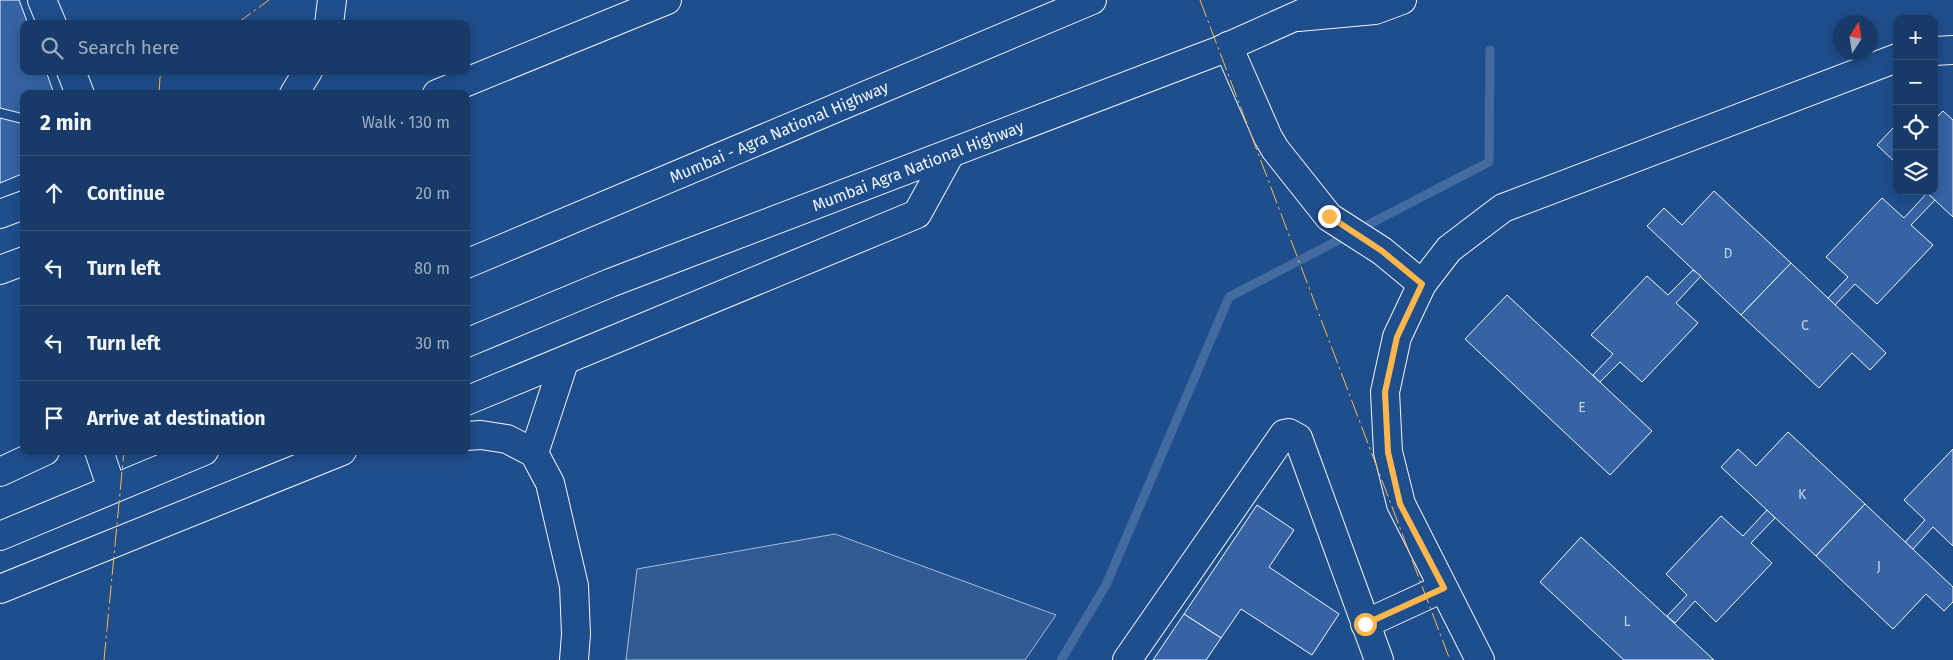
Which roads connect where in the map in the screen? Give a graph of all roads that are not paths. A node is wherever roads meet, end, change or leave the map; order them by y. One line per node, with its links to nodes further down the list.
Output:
1 (42, 0): 8 (main road)
2 (332, 0): 9 (main road)
3 (667, 0): 18 (main road)
4 (1092, 0): 23 (main road, Mumbai - Agra National Highway)
5 (1332, 0): 7 (main road)
6 (1402, 0): 7 (main road, Mumbai Agra National Highway)
7 (1290, 18): 10 (main road, Mumbai Agra National Highway)
8 (50, 20)
9 (330, 20)
10 (1228, 46): 19 (main road, Mumbai Agra National Highway); 25 (main road)
11 (1953, 50): 12 (main road)
12 (1938, 51)
13 (1893, 60): 25 (main road)
14 (73, 75): 16 (main road)
15 (306, 75): 17 (main road)
16 (78, 90)
17 (296, 90)
18 (447, 90)
19 (950, 154): 26 (main road, Mumbai Agra National Highway); 27 (main road)
20 (20, 206): 21 (main road)
21 (0, 214)
22 (20, 262): 24 (main road)
23 (470, 262)
24 (0, 270)
25 (1422, 284): 38 (main road)
26 (470, 341)
27 (564, 362): 28 (main road); 30 (main road)
28 (470, 399)
29 (470, 436): 30 (main road)
30 (534, 453): 41 (main road)
31 (36, 455): 35 (main road)
32 (100, 455): 36 (main road)
33 (194, 455): 36 (main road)
34 (332, 455): 39 (main road)
35 (0, 472)
36 (112, 489): 37 (main road)
37 (0, 536)
38 (1444, 588): 40 (main road); 44 (main road)
39 (0, 589)
40 (1365, 624): 42 (main road); 43 (main road)
41 (574, 660)
42 (1127, 660)
43 (1379, 660)
44 (1480, 660)

